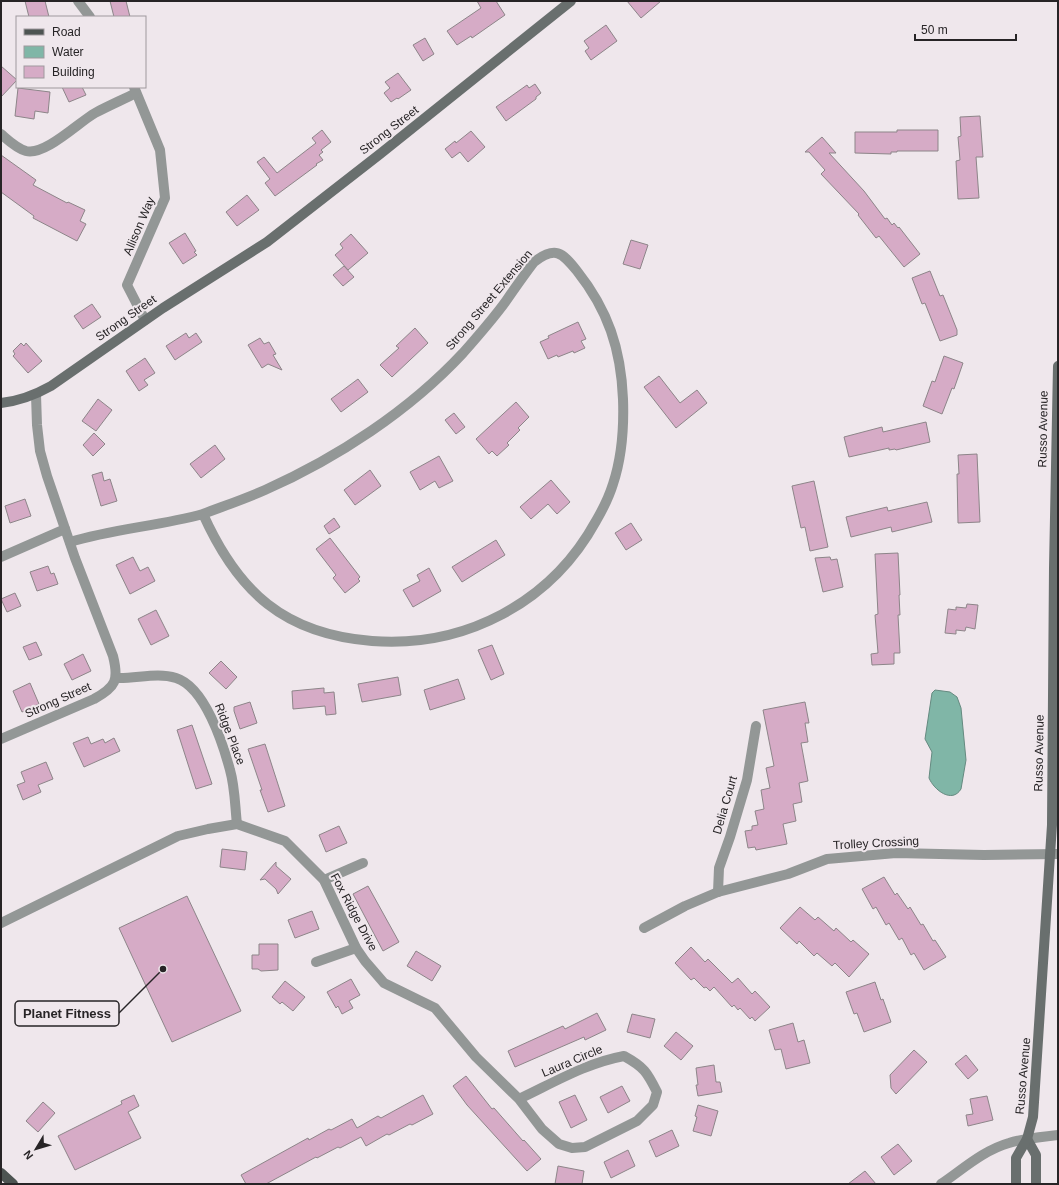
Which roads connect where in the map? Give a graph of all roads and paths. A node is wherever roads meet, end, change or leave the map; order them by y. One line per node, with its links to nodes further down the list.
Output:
1 (78, 1): 3 (street)
2 (571, 1): 6 (street, Strong Street)
3 (89, 16)
4 (135, 90): 5 (street, Allison Way); 6 (street, Allison Way)
5 (1, 134)
6 (145, 320): 8 (street, Strong Street)
7 (1058, 366): 13 (street, Russo Avenue)
8 (36, 394): 9 (street, Strong Street); 11 (street)
9 (1, 403)
10 (203, 514): 10 (street, Strong Street Extension); 12 (street, Strong Street Extension)
11 (65, 529): 12 (street); 14 (street)
12 (70, 542): 15 (street)
13 (1056, 546): 16 (street, Russo Avenue)
14 (1, 557)
15 (116, 678): 18 (street, Strong Street); 19 (street, Ridge Place)
16 (1055, 698): 20 (street, Russo Avenue)
17 (756, 726): 23 (street, Delia Court)
18 (1, 739)
19 (237, 824): 22 (street, Fox Ridge Drive); 24 (street)
20 (1054, 854): 23 (street, Trolley Crossing); 30 (street, Russo Avenue)
21 (363, 863): 22 (street)
22 (324, 880): 26 (street, Fox Ridge Drive)
23 (718, 892): 25 (street, Trolley Crossing)
24 (1, 923)
25 (644, 928)
26 (356, 948): 27 (street); 28 (street, Fox Ridge Drive)
27 (316, 962)
28 (519, 1099): 31 (street, Fox Ridge Drive); 31 (street, Laura Circle)
29 (1058, 1135): 30 (street)
30 (1027, 1139): 34 (street); 35 (street, Russo Avenue); 36 (street)
31 (572, 1148)
32 (1, 1173): 33 (main road)
33 (13, 1184)
34 (941, 1184)
35 (1016, 1184)
36 (1036, 1184)

